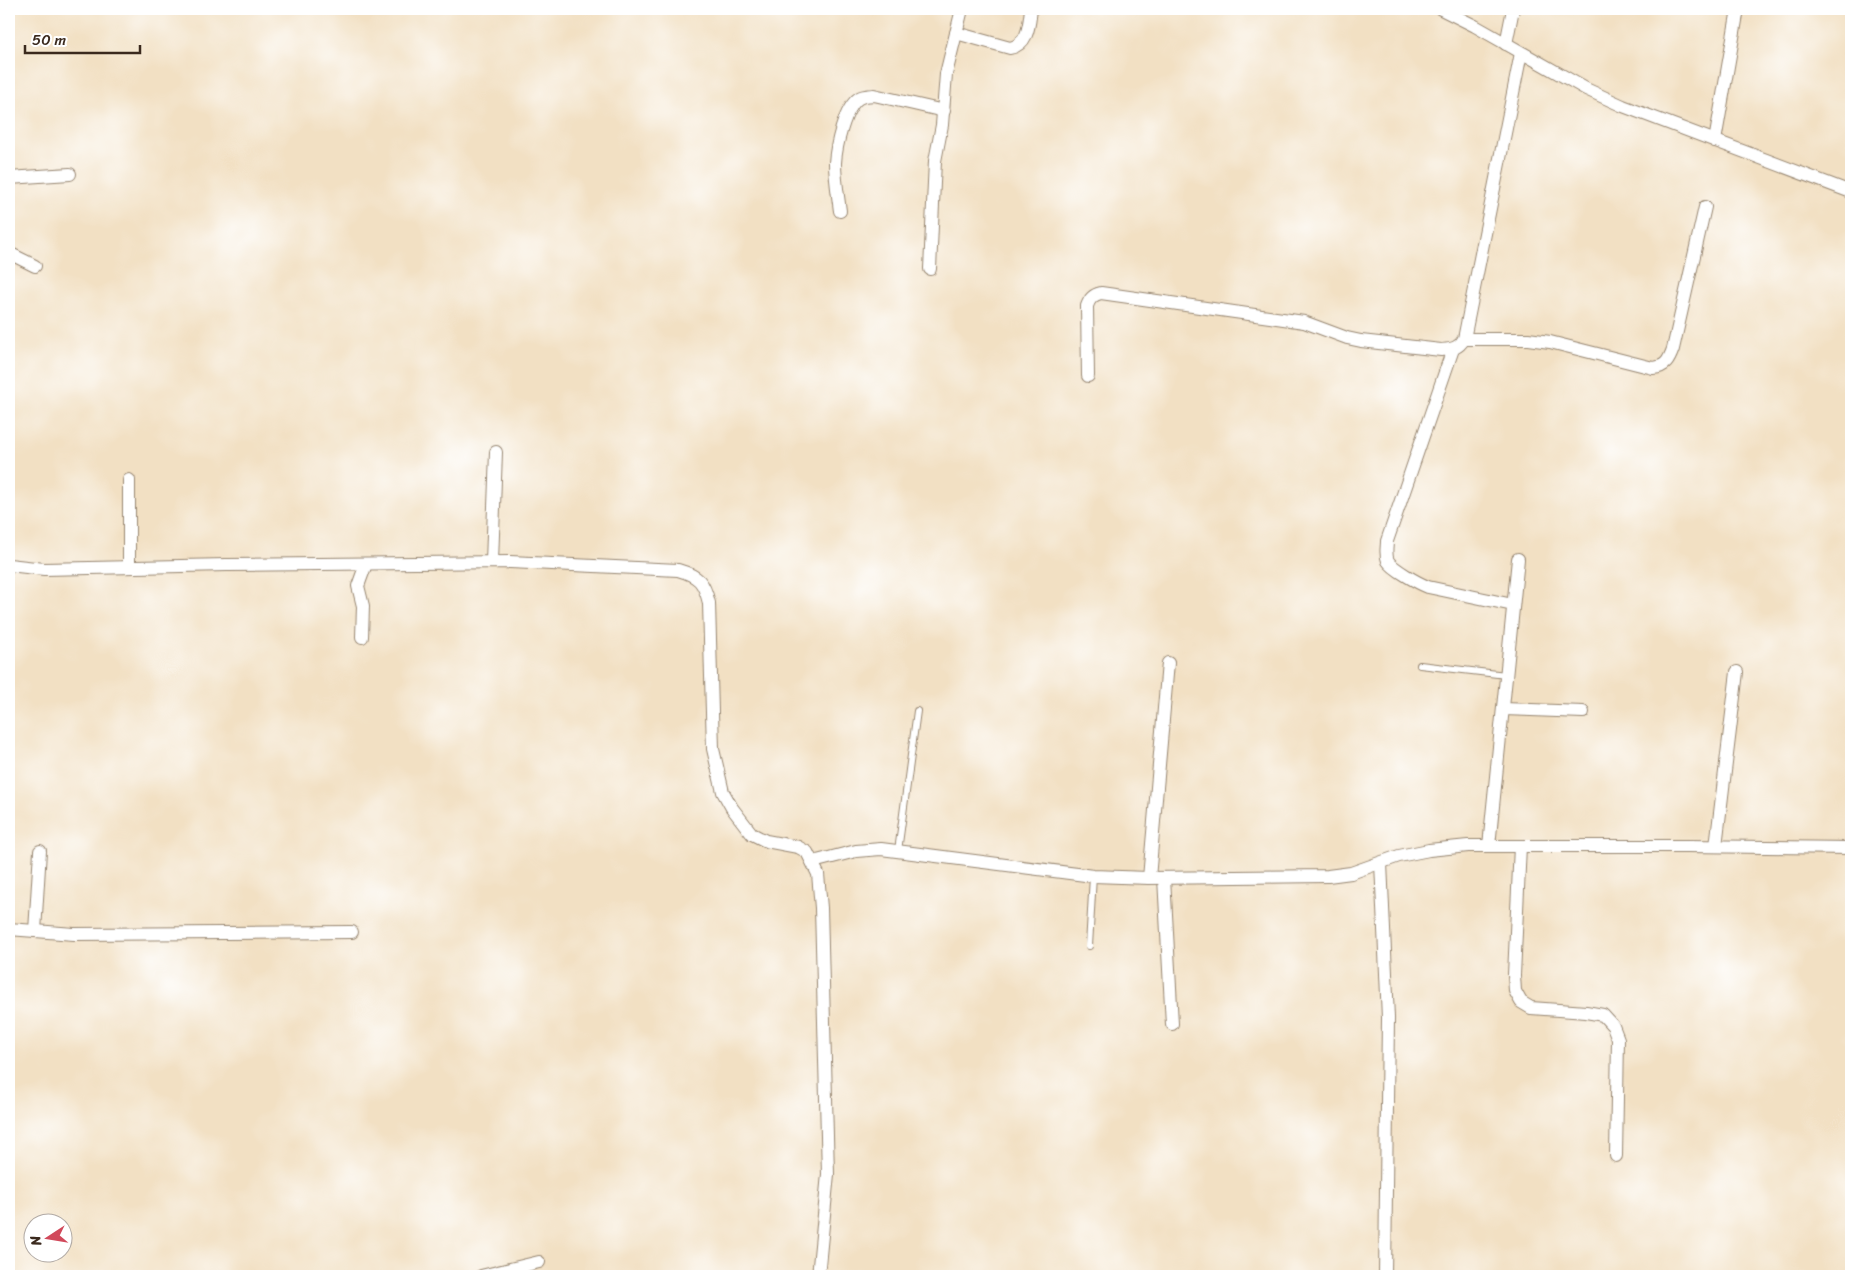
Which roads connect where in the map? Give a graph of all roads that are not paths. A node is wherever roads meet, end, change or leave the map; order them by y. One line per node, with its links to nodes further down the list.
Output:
1 (962, 9): 6 (street)
2 (1031, 9): 6 (street)
3 (1441, 9): 7 (street)
4 (1513, 9): 7 (street)
5 (1738, 9): 10 (street)
6 (956, 33): 9 (street)
7 (1506, 44): 8 (street)
8 (1522, 53): 10 (street); 19 (street)
9 (944, 111): 15 (street); 18 (street)
10 (1715, 141): 13 (street)
11 (70, 174): 12 (street)
12 (9, 178)
13 (1851, 192)
14 (1705, 207): 19 (street)
15 (840, 211)
16 (9, 253): 17 (street)
17 (35, 266)
18 (930, 269)
19 (1464, 339): 20 (street)
20 (1453, 349): 21 (street); 29 (street)
21 (1088, 376)
22 (496, 452): 25 (street)
23 (129, 480): 28 (street)
24 (1518, 559): 29 (street)
25 (492, 562): 26 (street); 44 (street)
26 (366, 564): 28 (street); 30 (street)
27 (9, 565): 28 (street)
28 (129, 567)
29 (1514, 605): 34 (street)
30 (362, 637)
31 (1168, 663): 47 (street)
32 (1420, 665): 34 (lane)
33 (1737, 672): 40 (street)
34 (1506, 675): 35 (street)
35 (1503, 709): 37 (street); 38 (street)
36 (917, 711): 43 (lane)
37 (1582, 712)
38 (1489, 846): 39 (street); 45 (street)
39 (1520, 846): 40 (street); 54 (street)
40 (1716, 846): 41 (street)
41 (1851, 848)
42 (40, 851): 50 (street)
43 (898, 851): 44 (street); 46 (street)
44 (813, 862): 57 (street)
45 (1381, 863): 48 (street); 58 (street)
46 (1093, 876): 47 (street); 52 (lane)
47 (1149, 878): 48 (street)
48 (1164, 878): 53 (street)
49 (9, 929): 50 (street)
50 (35, 931): 51 (street)
51 (352, 932)
52 (1090, 946)
53 (1172, 1024)
54 (1616, 1156)
55 (539, 1262): 56 (street)
56 (481, 1276)
57 (818, 1276)
58 (1385, 1276)

